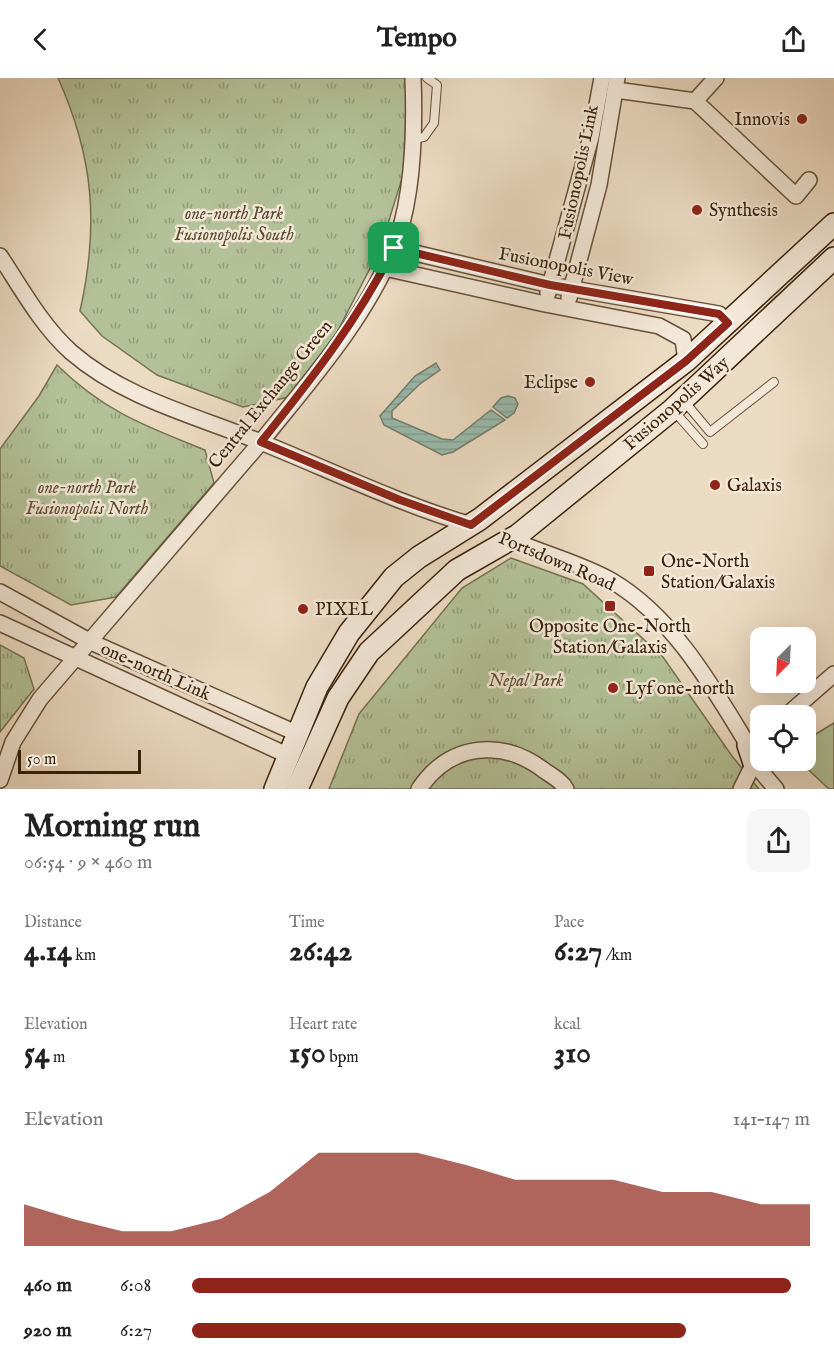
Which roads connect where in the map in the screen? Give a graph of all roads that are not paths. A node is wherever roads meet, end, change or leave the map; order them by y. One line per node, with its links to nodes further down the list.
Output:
1 (413, 78): 7 (street, Central Exchange Green)
2 (427, 78): 7 (lane)
3 (602, 78): 14 (street, Fusionopolis Link)
4 (716, 78): 6 (street)
5 (616, 84): 6 (street); 15 (street, Fusionopolis Link)
6 (695, 101): 8 (street)
7 (412, 139): 10 (street, Central Exchange Green)
8 (809, 180)
9 (834, 224): 20 (street, Fusionopolis Way)
10 (394, 248): 13 (street, Central Exchange Green); 14 (street, Fusionopolis View)
11 (0, 256): 24 (street, Portsdown Road)
12 (834, 258): 23 (street, Fusionopolis Way)
13 (384, 268): 16 (street); 24 (street, Central Exchange Green)
14 (550, 285): 15 (street, Fusionopolis View); 17 (street, Fusionopolis Link)
15 (570, 289): 18 (street, Fusionopolis Link); 20 (street, Fusionopolis View)
16 (520, 299): 17 (street); 19 (lane)
17 (545, 304): 18 (street)
18 (567, 309): 19 (street)
19 (606, 316): 21 (street)
20 (728, 323): 21 (street, Fusionopolis Way)
21 (686, 361): 26 (street, Fusionopolis Way)
22 (774, 382): 23 (lane)
23 (678, 405): 25 (lane); 27 (street, Fusionopolis Way)
24 (261, 442): 26 (street, Portsdown Road); 30 (street, Central Exchange Green)
25 (703, 444)
26 (471, 525): 27 (street, Portsdown Road); 34 (street, Fusionopolis Way)
27 (510, 539): 35 (street, Fusionopolis Way); 36 (street, Portsdown Road)
28 (0, 592): 30 (street, one-north Link)
29 (0, 622): 31 (street, one-north Link)
30 (91, 642): 31 (street, Central Exchange Green); 34 (street, one-north Link)
31 (75, 659): 37 (street, one-north Link); 41 (street, Central Exchange Green)
32 (834, 674): 33 (street)
33 (799, 705)
34 (296, 733): 35 (street, one-north Link); 37 (street, Fusionopolis Way)
35 (316, 742): 39 (street, Fusionopolis Way)
36 (750, 743)
37 (287, 755): 39 (street, one-north Link); 43 (street, Fusionopolis Way)
38 (750, 762): 47 (street)
39 (307, 764): 44 (street, Fusionopolis Way)
40 (766, 771): 42 (street, Portsdown Road)
41 (0, 780)
42 (774, 787): 47 (street)
43 (275, 789)
44 (297, 789)
45 (419, 789): 46 (street)
46 (566, 789)
47 (742, 789)

